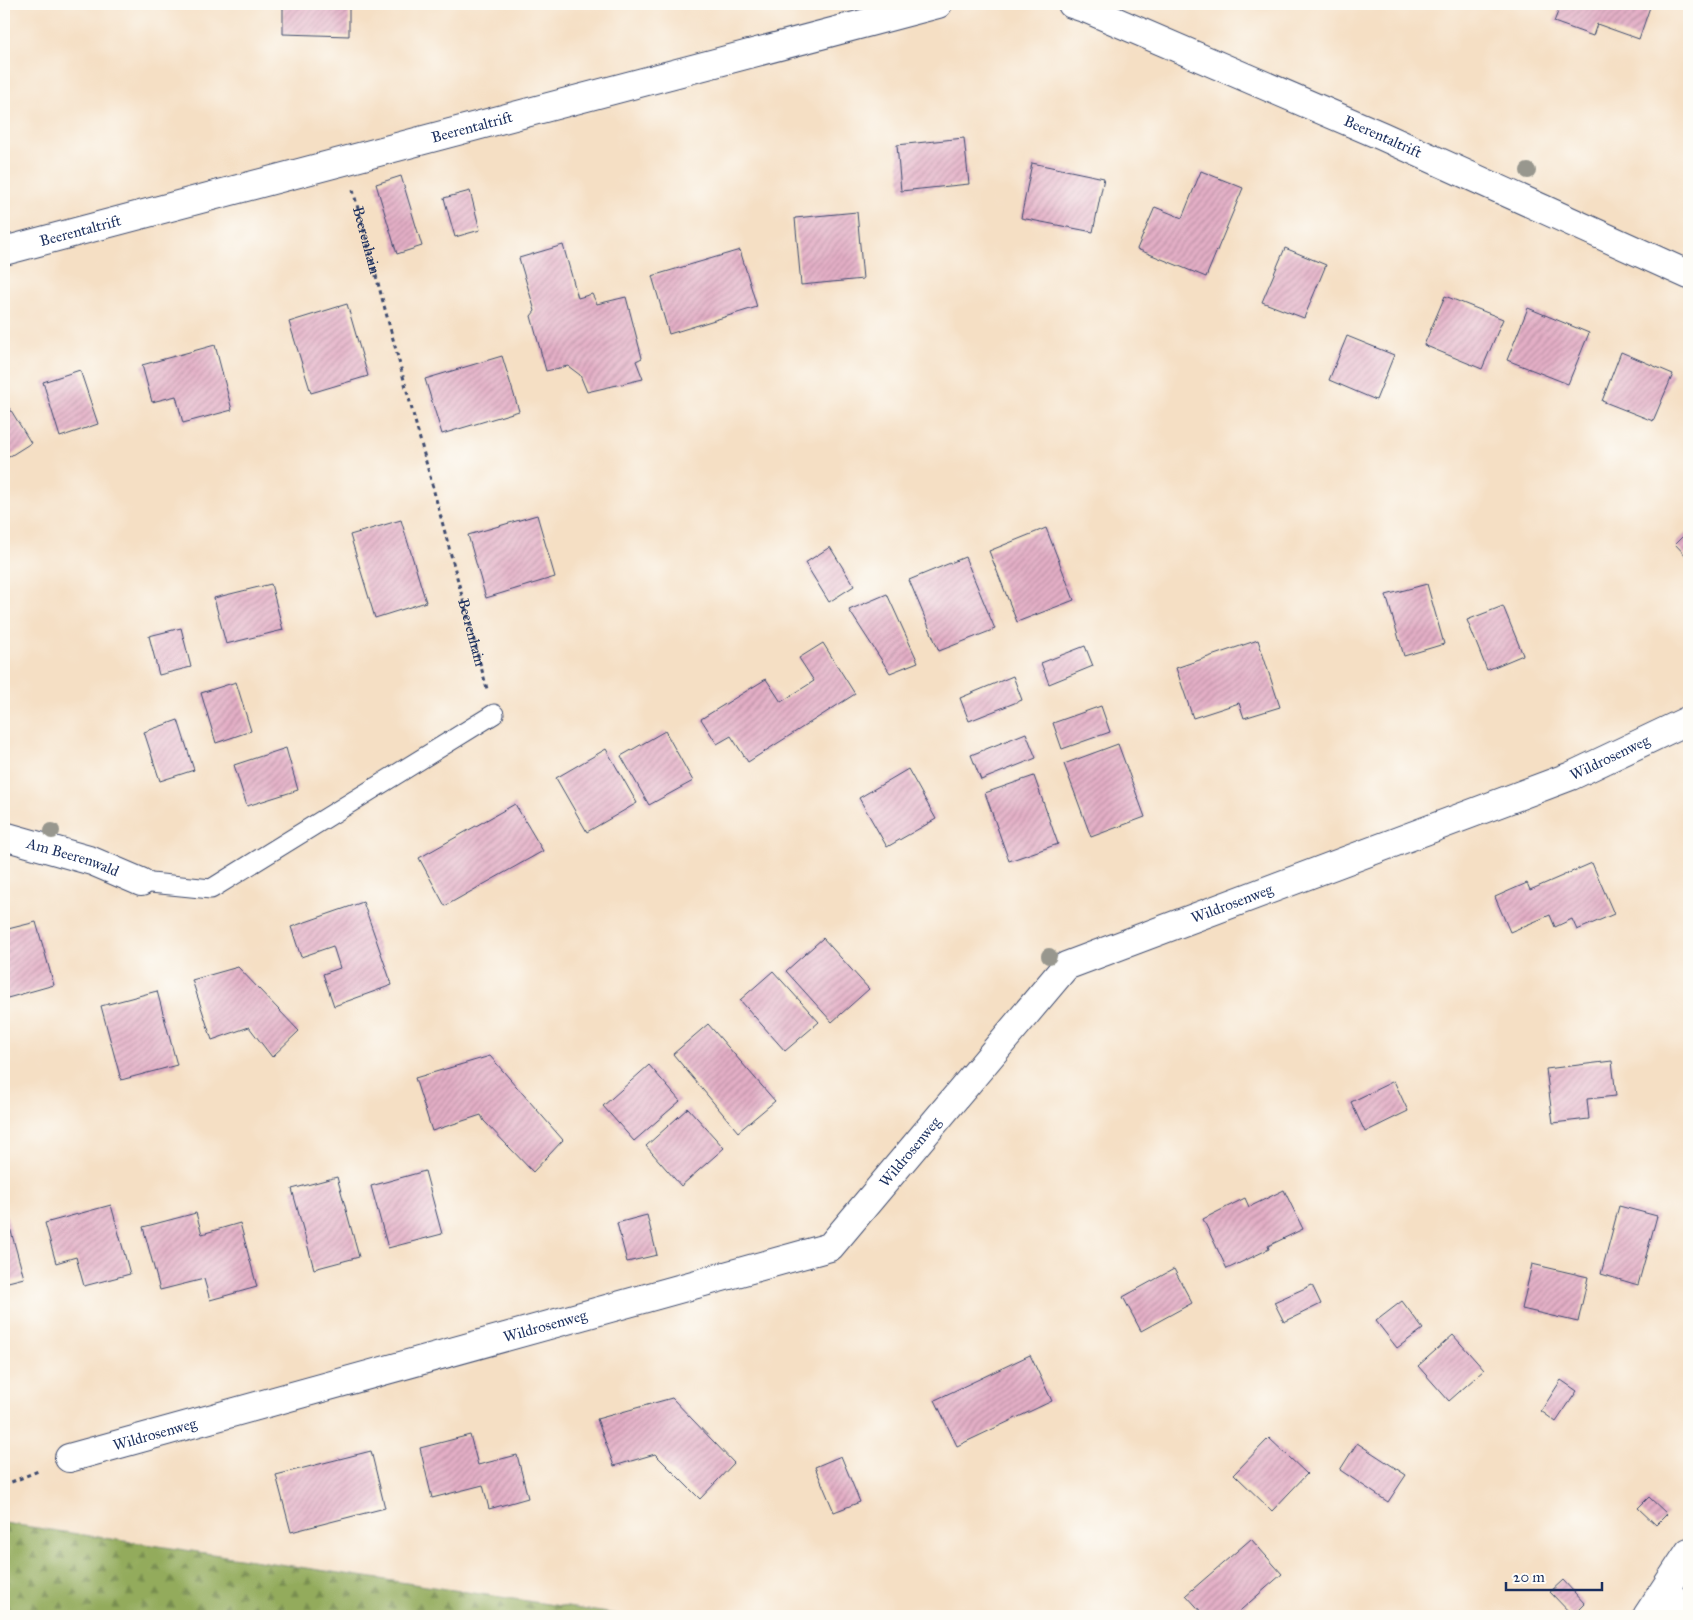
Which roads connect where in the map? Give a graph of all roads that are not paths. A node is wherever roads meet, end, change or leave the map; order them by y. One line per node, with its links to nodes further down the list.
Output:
1 (938, 4): 3 (street, Beerentaltrift)
2 (1072, 4): 4 (street, Beerentaltrift)
3 (4, 251)
4 (1689, 275)
5 (494, 714): 8 (lane)
6 (1689, 720): 9 (street, Wildrosenweg)
7 (4, 836): 8 (street, Am Beerenwald)
8 (141, 882)
9 (70, 1458)
10 (1689, 1552): 11 (street)
11 (1665, 1590): 12 (street); 13 (street)
12 (1689, 1614)
13 (1647, 1616)

